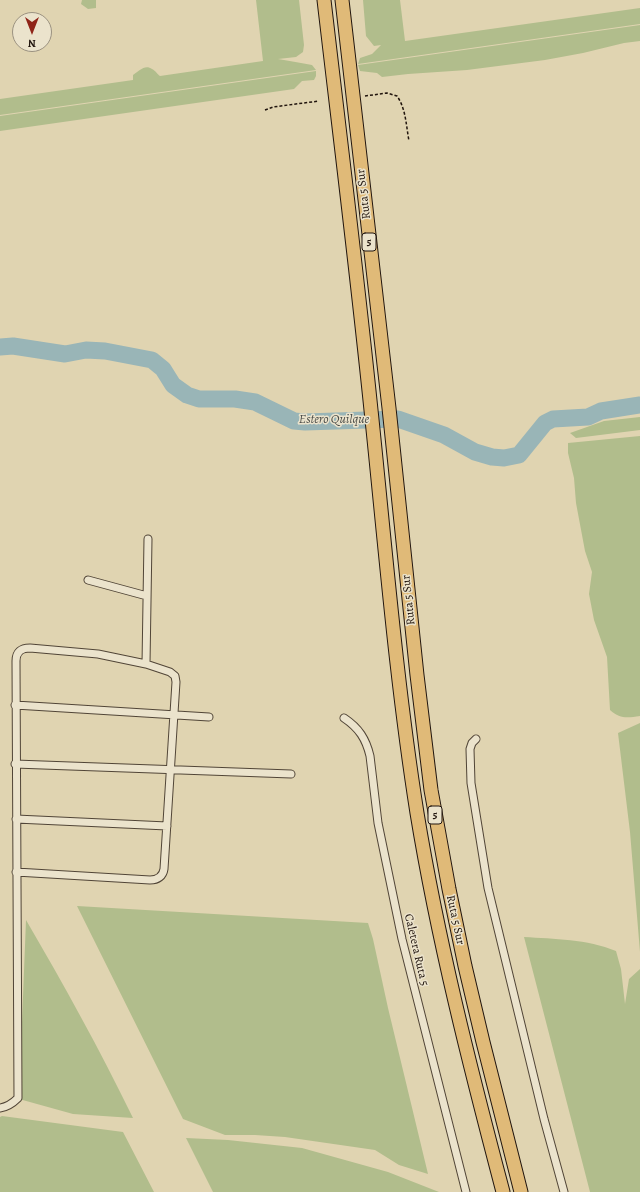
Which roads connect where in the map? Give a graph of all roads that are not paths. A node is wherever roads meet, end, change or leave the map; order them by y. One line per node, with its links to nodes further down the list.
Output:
1 (324, 0): 20 (highway, Ruta 5 Sur / 5)
2 (342, 0): 21 (highway, Ruta 5 Sur / 5)
3 (148, 539): 5 (street)
4 (88, 580): 5 (street)
5 (147, 596): 6 (street)
6 (146, 664): 7 (street); 8 (street)
7 (15, 705): 8 (street); 12 (street)
8 (174, 715): 9 (street); 13 (street)
9 (209, 717)
10 (344, 718): 19 (street, Caletera Ruta 5)
11 (476, 739): 22 (street)
12 (15, 764): 13 (street); 15 (street)
13 (170, 769): 14 (street); 16 (street)
14 (291, 774)
15 (16, 819): 16 (street); 17 (street)
16 (167, 826): 17 (street)
17 (16, 872): 18 (street)
18 (0, 1108)
19 (466, 1192)
20 (503, 1192)
21 (521, 1192)
22 (564, 1192)

